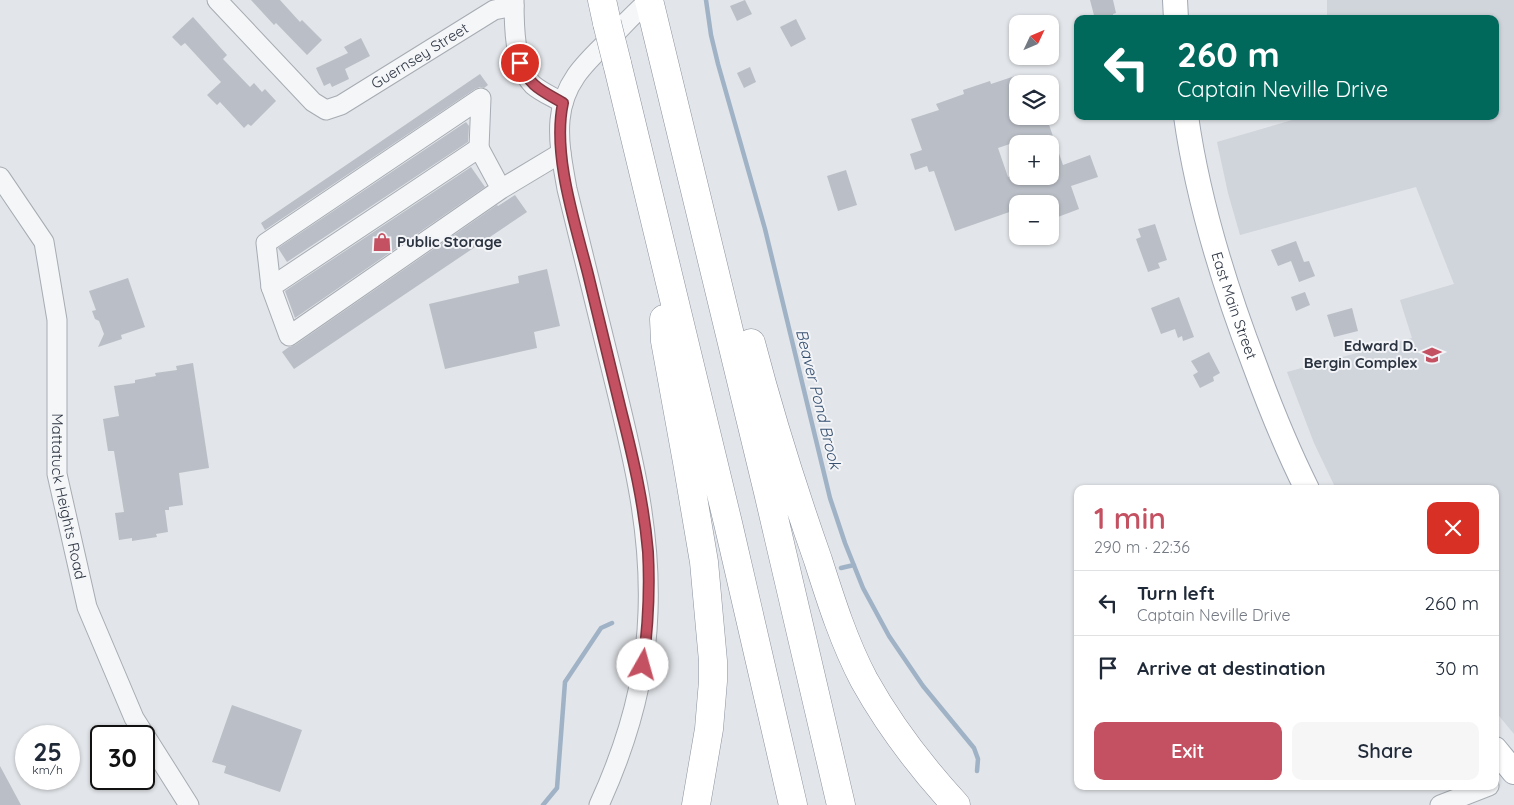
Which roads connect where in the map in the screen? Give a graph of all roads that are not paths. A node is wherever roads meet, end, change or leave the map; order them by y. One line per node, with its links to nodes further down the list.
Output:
1 (218, 0): 4 (street, Guernsey Street)
2 (649, 0): 7 (street); 13 (highway)
3 (1175, 0): 6 (main road)
4 (514, 3): 7 (street)
5 (604, 11): 14 (highway, bridge)
6 (1176, 15)
7 (563, 103): 10 (street)
8 (1187, 120): 16 (main road, East Main Street)
9 (479, 148): 12 (street); 15 (street); 15 (street)
10 (561, 153): 12 (street); 22 (street)
11 (0, 176): 21 (street, Mattatuck Heights Road)
12 (501, 189): 15 (street)
13 (714, 272): 25 (highway); 26 (highway)
14 (671, 286): 23 (highway); 24 (highway)
15 (271, 287)
16 (1304, 485)
17 (1499, 754): 18 (main road)
18 (1514, 772): 19 (street)
19 (1499, 781)
20 (1479, 790): 27 (street)
21 (189, 805)
22 (599, 805)
23 (696, 805)
24 (793, 805)
25 (841, 805)
26 (956, 805)
27 (1440, 805)

